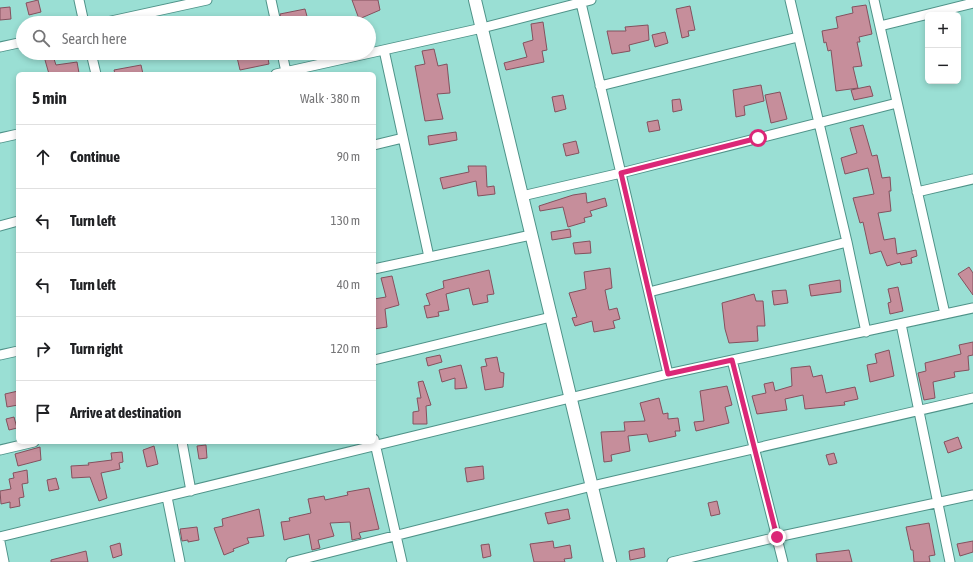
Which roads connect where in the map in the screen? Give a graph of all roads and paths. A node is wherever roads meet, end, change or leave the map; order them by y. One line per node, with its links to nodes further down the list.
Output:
1 (79, 0): 10 (street)
2 (207, 0): 11 (street)
3 (271, 0): 12 (street)
4 (475, 0): 14 (main road)
5 (591, 0): 8 (street)
6 (790, 0): 15 (street)
7 (874, 0): 13 (street)
8 (581, 3): 14 (street); 25 (street)
9 (973, 3): 13 (street)
10 (82, 16)
11 (134, 16)
12 (274, 16)
13 (880, 26): 26 (street)
14 (482, 28): 18 (street); 35 (main road)
15 (798, 37): 25 (street); 27 (street)
16 (16, 44): 17 (street)
17 (0, 47)
18 (384, 50): 19 (street); 30 (street)
19 (376, 52)
20 (93, 60): 23 (street)
21 (283, 60): 24 (street)
22 (339, 60): 24 (street)
23 (96, 72)
24 (286, 72)
25 (600, 86): 32 (street)
26 (898, 103): 27 (street); 34 (street)
27 (818, 123): 32 (street); 39 (street)
28 (16, 134): 29 (street)
29 (0, 138)
30 (403, 138): 31 (street); 40 (street)
31 (376, 145)
32 (621, 173): 35 (street); 42 (street)
33 (973, 179): 34 (street)
34 (917, 192): 44 (street)
35 (522, 196): 38 (main road)
36 (16, 222): 37 (street)
37 (0, 226)
38 (531, 235): 40 (street); 45 (main road)
39 (847, 242): 42 (street); 47 (street)
40 (429, 257): 41 (street)
41 (376, 269)
42 (649, 292): 52 (street)
43 (973, 308): 44 (street)
44 (945, 314): 46 (street)
45 (551, 317): 50 (street); 54 (main road)
46 (901, 324): 47 (street); 55 (street)
47 (866, 332): 51 (street)
48 (16, 351): 49 (street)
49 (0, 355)
50 (376, 360)
51 (732, 360): 52 (street); 61 (street)
52 (668, 374): 54 (street)
53 (973, 398): 55 (street)
54 (571, 399): 56 (street); 63 (main road)
55 (918, 411): 61 (street); 67 (street)
56 (376, 443)
57 (26, 444): 62 (street)
58 (182, 444): 64 (street)
59 (371, 444): 64 (street)
60 (375, 444): 68 (street)
61 (755, 448): 63 (street); 70 (street)
62 (0, 450)
63 (592, 486): 68 (street); 76 (main road)
64 (192, 491): 66 (street)
65 (973, 495): 67 (street)
66 (167, 497): 69 (street); 73 (street)
67 (937, 504): 70 (street); 79 (street)
68 (396, 535): 74 (street); 75 (street)
69 (0, 537)
70 (777, 537): 77 (street); 78 (street)
71 (0, 542): 72 (street)
72 (4, 562)
73 (180, 562)
74 (291, 562)
75 (402, 562)
76 (610, 562)
77 (672, 562)
78 (783, 562)
79 (950, 562)

